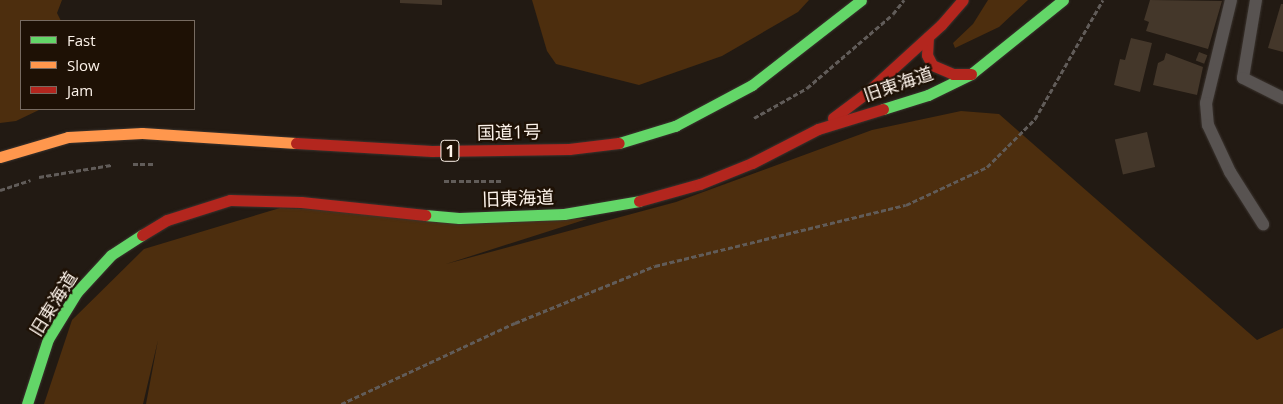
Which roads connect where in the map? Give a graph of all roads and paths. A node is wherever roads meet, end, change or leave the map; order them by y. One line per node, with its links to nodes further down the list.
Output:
1 (861, 0): 13 (main road, 国道1号 / 1)
2 (963, 0): 9 (main road)
3 (1047, 0): 8 (main road)
4 (1063, 0): 8 (main road, 旧東海道)
5 (1103, 0): 16 (path)
6 (1231, 0): 14 (lane)
7 (1256, 0): 11 (lane)
8 (1043, 19): 10 (main road, 旧東海道)
9 (928, 37): 10 (main road); 12 (main road)
10 (971, 74): 12 (main road, 旧東海道)
11 (1283, 98)
12 (818, 129): 15 (main road, 旧東海道)
13 (0, 157)
14 (1263, 224)
15 (27, 404)
16 (340, 404)

